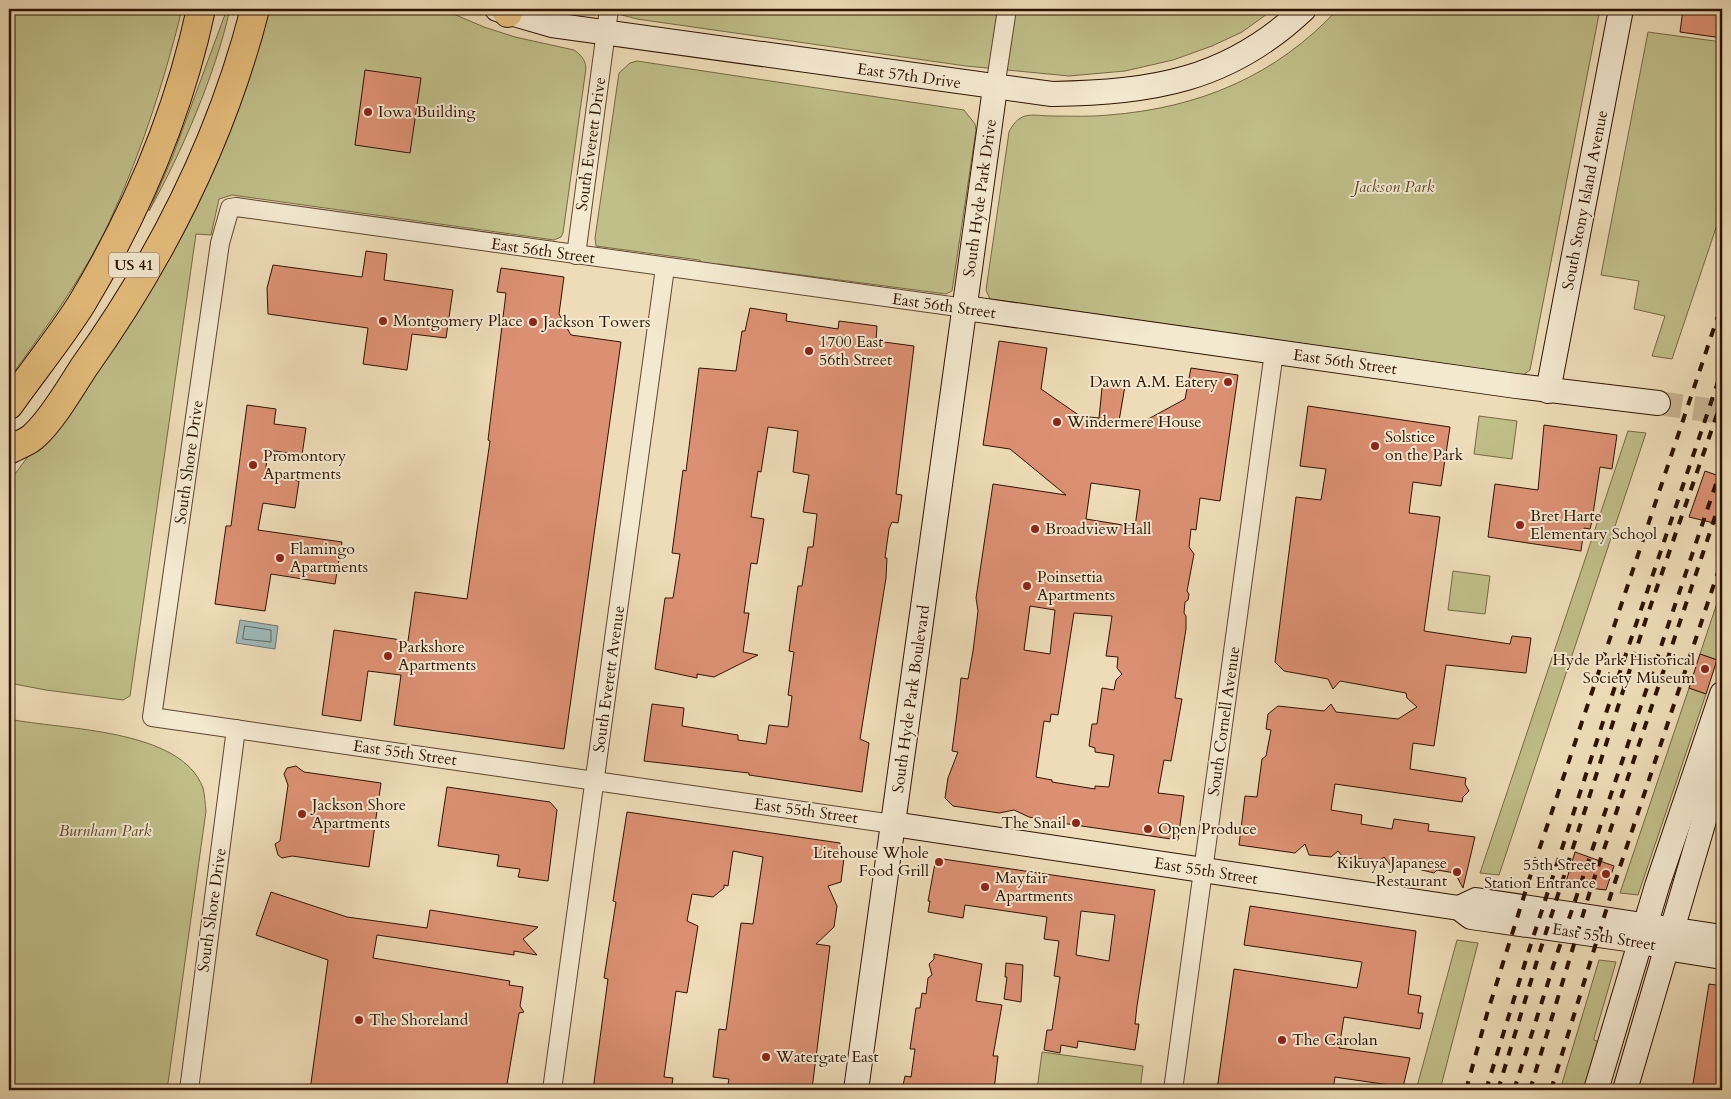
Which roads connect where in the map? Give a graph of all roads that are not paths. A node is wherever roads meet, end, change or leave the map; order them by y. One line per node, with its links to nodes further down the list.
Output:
1 (240, 9): 10 (highway, US 41)
2 (255, 9): 10 (highway)
3 (609, 9): 9 (street, South Everett Drive)
4 (1007, 9): 11 (street)
5 (1304, 9): 11 (main road, East 57th Drive)
6 (1621, 9): 17 (main road, South Stony Island Avenue)
7 (503, 10): 9 (main road, East 57th Drive)
8 (199, 20): 19 (highway, US 41)
9 (605, 33): 11 (main road, East 57th Drive); 13 (street, South Everett Drive)
10 (239, 42): 20 (highway, US 41)
11 (995, 88): 15 (main road, South Hyde Park Drive)
12 (230, 208): 13 (street, East 56th Street); 22 (street, South Shore Drive)
13 (576, 255): 14 (street, East 56th Street)
14 (666, 268): 15 (street, East 56th Street); 25 (street, South Everett Avenue)
15 (966, 308): 16 (main road, East 56th Street); 26 (main road, South Hyde Park Boulevard)
16 (1274, 352): 17 (main road, East 56th Street); 27 (street, South Cornell Avenue)
17 (1548, 390): 18 (main road, East 56th Street)
18 (1658, 403)
19 (9, 405)
20 (9, 449)
21 (1722, 694): 28 (main road)
22 (152, 717): 23 (street, East 55th Street)
23 (236, 729): 25 (street, East 55th Street); 32 (street, South Shore Drive)
24 (1722, 759): 30 (main road)
25 (595, 780): 26 (street, East 55th Street); 33 (street, South Everett Avenue)
26 (893, 824): 27 (main road, East 55th Street); 34 (main road, South Hyde Park Boulevard)
27 (1204, 870): 28 (main road, East 55th Street); 35 (street, South Cornell Avenue)
28 (1643, 933): 30 (main road, East 55th Street); 36 (main road)
29 (1722, 937): 30 (main road, East 55th Street)
30 (1669, 938): 31 (main road, East 55th Street); 37 (main road)
31 (1722, 957)
32 (189, 1090)
33 (552, 1090)
34 (856, 1090)
35 (1173, 1090)
36 (1596, 1090)
37 (1624, 1090)

